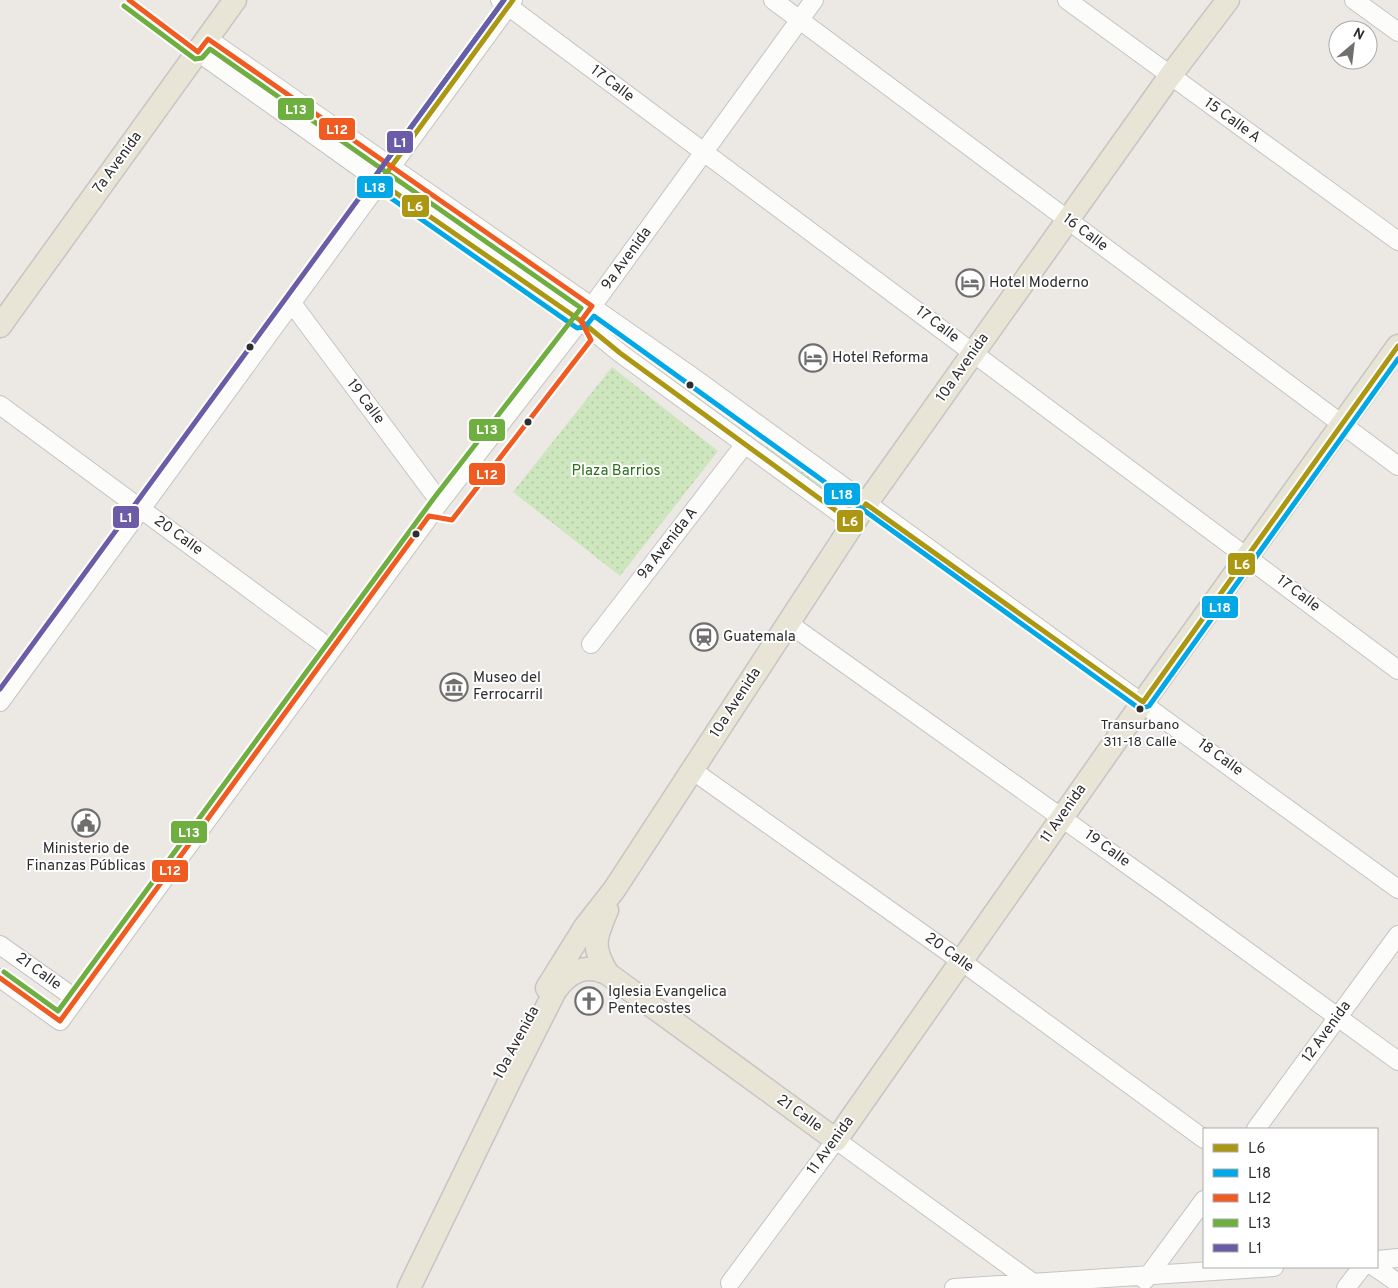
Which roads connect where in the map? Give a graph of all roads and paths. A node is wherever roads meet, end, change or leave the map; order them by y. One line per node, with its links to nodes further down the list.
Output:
1 (236, 0): 10 (main road, 7a Avenida)
2 (773, 0): 8 (street, 16 Calle)
3 (814, 0): 8 (street, 9a Avenida)
4 (1067, 0): 11 (street, 15 Calle A)
5 (1228, 0): 11 (main road, 10a Avenida)
6 (1354, 0): 9 (street)
7 (507, 2): 12 (street, 17 Calle); 13 (street)
8 (799, 20): 12 (street, 9a Avenida); 15 (street, 16 Calle)
9 (1398, 32)
10 (203, 45): 13 (street, 18 Calle); 14 (street); 20 (main road, 7a Avenida)
11 (1170, 76): 15 (main road, 10a Avenida); 16 (street, 15 Calle A)
12 (705, 153): 18 (street, 9a Avenida); 22 (street, 17 Calle)
13 (391, 166): 14 (street); 18 (street, 18 Calle)
14 (380, 182): 17 (street); 19 (street)
15 (1068, 220): 22 (main road, 10a Avenida); 24 (street, 16 Calle)
16 (1398, 241)
17 (291, 302): 27 (street, 19 Calle); 29 (street)
18 (592, 306): 19 (street, 9a Avenida); 28 (street, 18 Calle)
19 (581, 321): 25 (street); 27 (street, 9a Avenida)
20 (0, 326)
21 (1398, 346): 24 (main road, 11 Avenida)
22 (974, 352): 28 (main road, 10a Avenida); 31 (street, 17 Calle)
23 (0, 405): 29 (street, 20 Calle)
24 (1342, 424): 26 (street, 16 Calle); 31 (main road, 11 Avenida)
25 (745, 444): 30 (street); 33 (street, 9a Avenida A)
26 (1398, 466)
27 (440, 502): 34 (street, 9a Avenida)
28 (866, 504): 30 (main road, 10a Avenida); 37 (street, 18 Calle)
29 (140, 508): 34 (street, 20 Calle); 36 (street)
30 (853, 523): 32 (main road, 10a Avenida)
31 (1248, 556): 35 (street, 17 Calle); 37 (main road, 11 Avenida)
32 (788, 622): 38 (main road, 10a Avenida); 39 (street, 19 Calle)
33 (591, 644)
34 (332, 650): 47 (street, 9a Avenida)
35 (1398, 670)
36 (0, 702)
37 (1143, 702): 39 (main road, 11 Avenida); 40 (street, 18 Calle)
38 (692, 770): 41 (main road, 10a Avenida); 44 (street, 20 Calle)
39 (1062, 817): 44 (main road, 11 Avenida); 48 (street, 19 Calle)
40 (1398, 889)
41 (614, 890): 45 (main road); 64 (main road, 10a Avenida)
42 (1398, 934): 48 (street, 12 Avenida)
43 (0, 945): 47 (street, 21 Calle)
44 (961, 961): 52 (street, 20 Calle); 53 (main road, 11 Avenida)
45 (608, 974): 53 (main road, 21 Calle); 65 (main road, 10a Avenida)
46 (0, 978): 49 (street, 21 Calle)
47 (76, 999): 49 (street, 9a Avenida)
48 (1337, 1018): 50 (street, 19 Calle); 51 (street, 12 Avenida)
49 (60, 1021)
50 (1398, 1062)
51 (1257, 1128)
52 (1203, 1138)
53 (836, 1140): 61 (street, 11 Avenida); 63 (street, 21 Calle)
54 (1203, 1201): 60 (street)
55 (1398, 1258): 56 (street)
56 (1378, 1260)
57 (1265, 1268): 60 (street)
58 (1361, 1268): 67 (street)
59 (1376, 1268): 62 (street)
60 (1144, 1282): 63 (street)
61 (730, 1283)
62 (1398, 1283)
63 (1036, 1285): 66 (street)
64 (396, 1288)
65 (409, 1288)
66 (954, 1288)
67 (1346, 1288)

